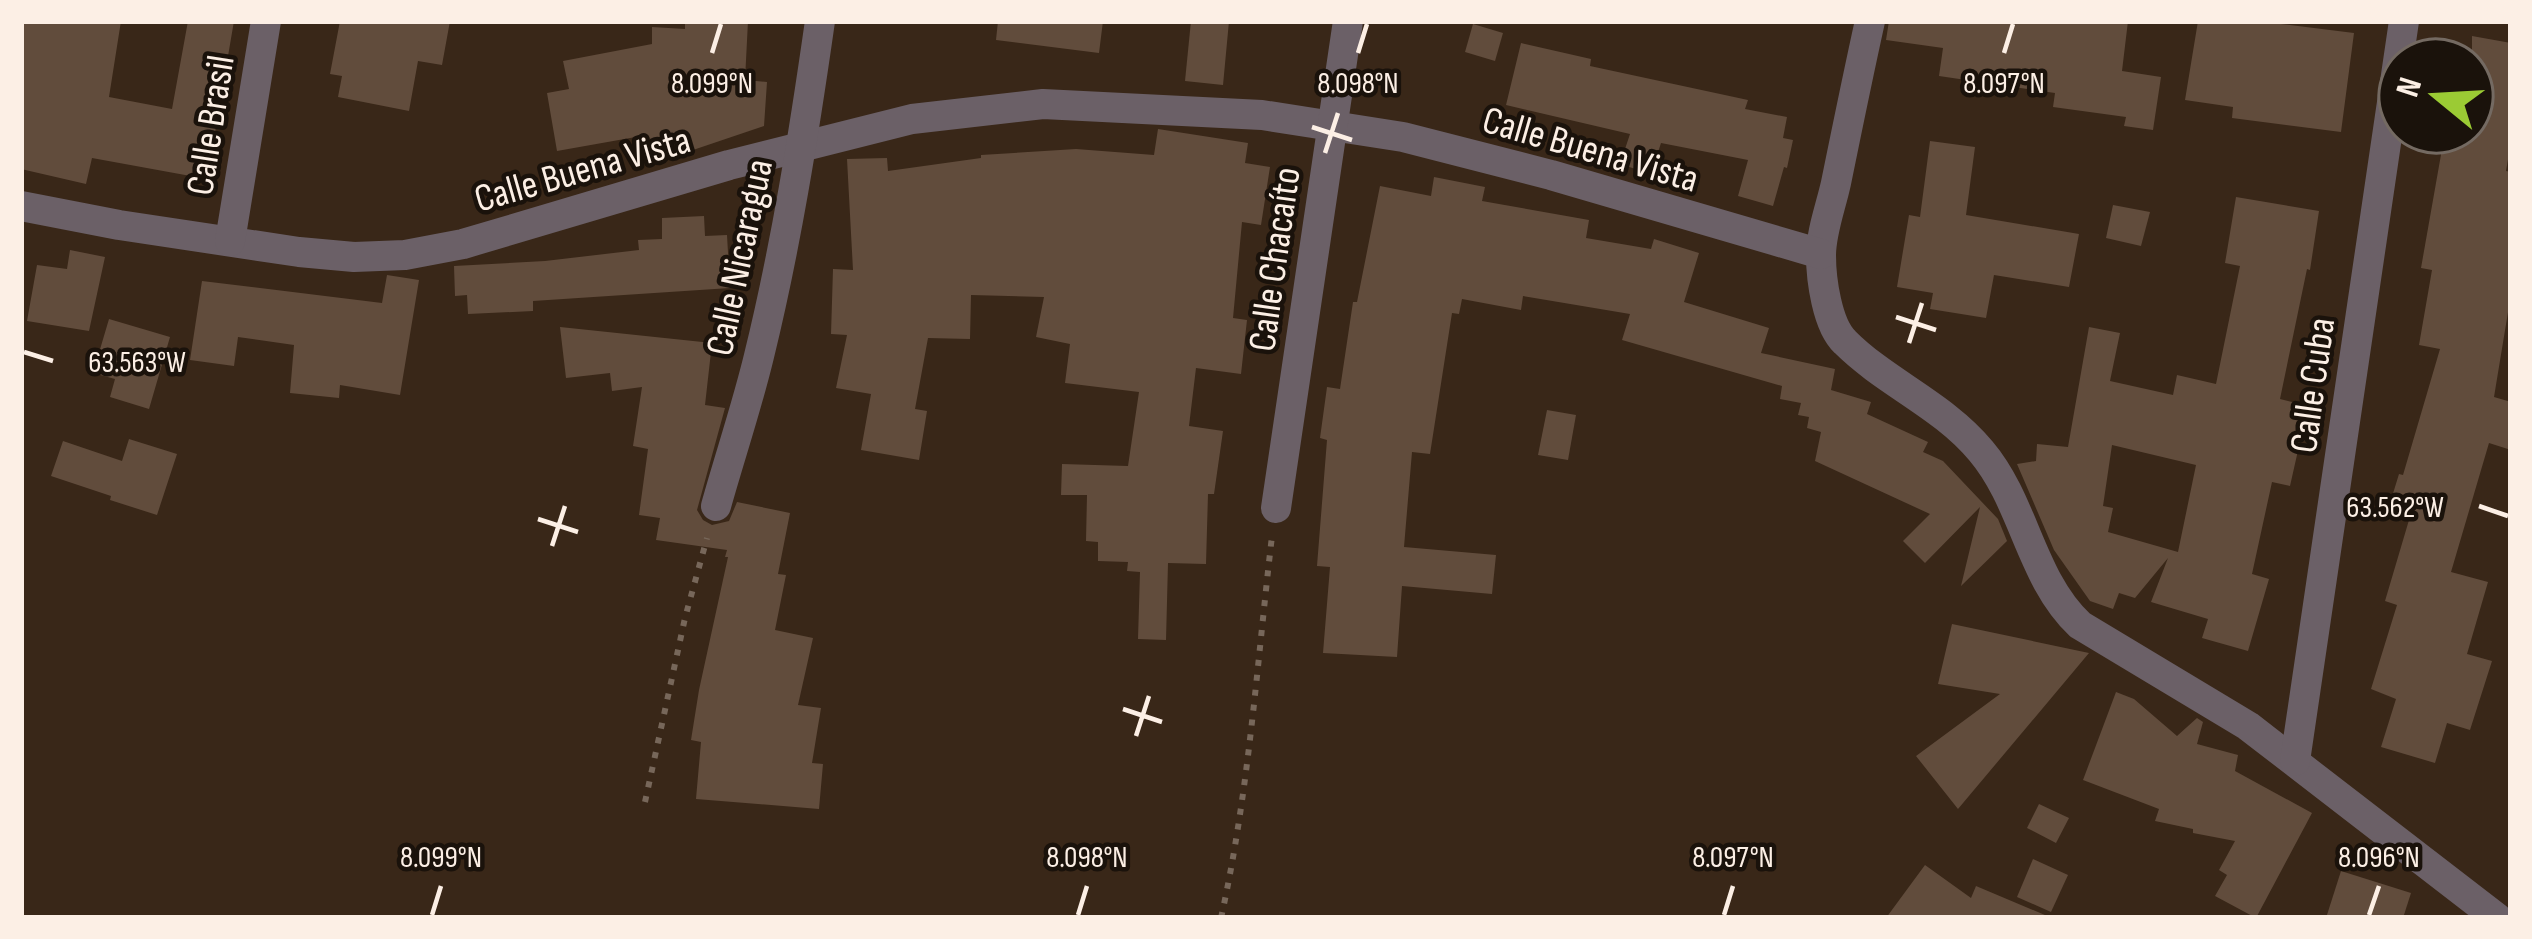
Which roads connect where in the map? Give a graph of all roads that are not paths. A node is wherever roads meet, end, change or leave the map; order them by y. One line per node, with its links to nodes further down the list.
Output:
1 (266, 21): 9 (street, Calle Brasil)
2 (820, 21): 7 (street, Calle Nicaragua)
3 (1348, 21): 6 (street, Calle Chacaíto)
4 (1870, 21): 10 (street)
5 (2404, 21): 13 (street, Calle Cuba)
6 (1332, 124): 7 (street, Calle Buena Vista); 10 (street, Calle Buena Vista); 12 (street, Calle Chacaíto)
7 (802, 146): 9 (street, Calle Buena Vista); 11 (street, Calle Nicaragua)
8 (21, 206): 9 (street, Calle Buena Vista)
9 (230, 242)
10 (1821, 254): 13 (street)
11 (716, 506)
12 (1276, 508)
13 (2295, 761): 14 (street)
14 (2497, 918)

